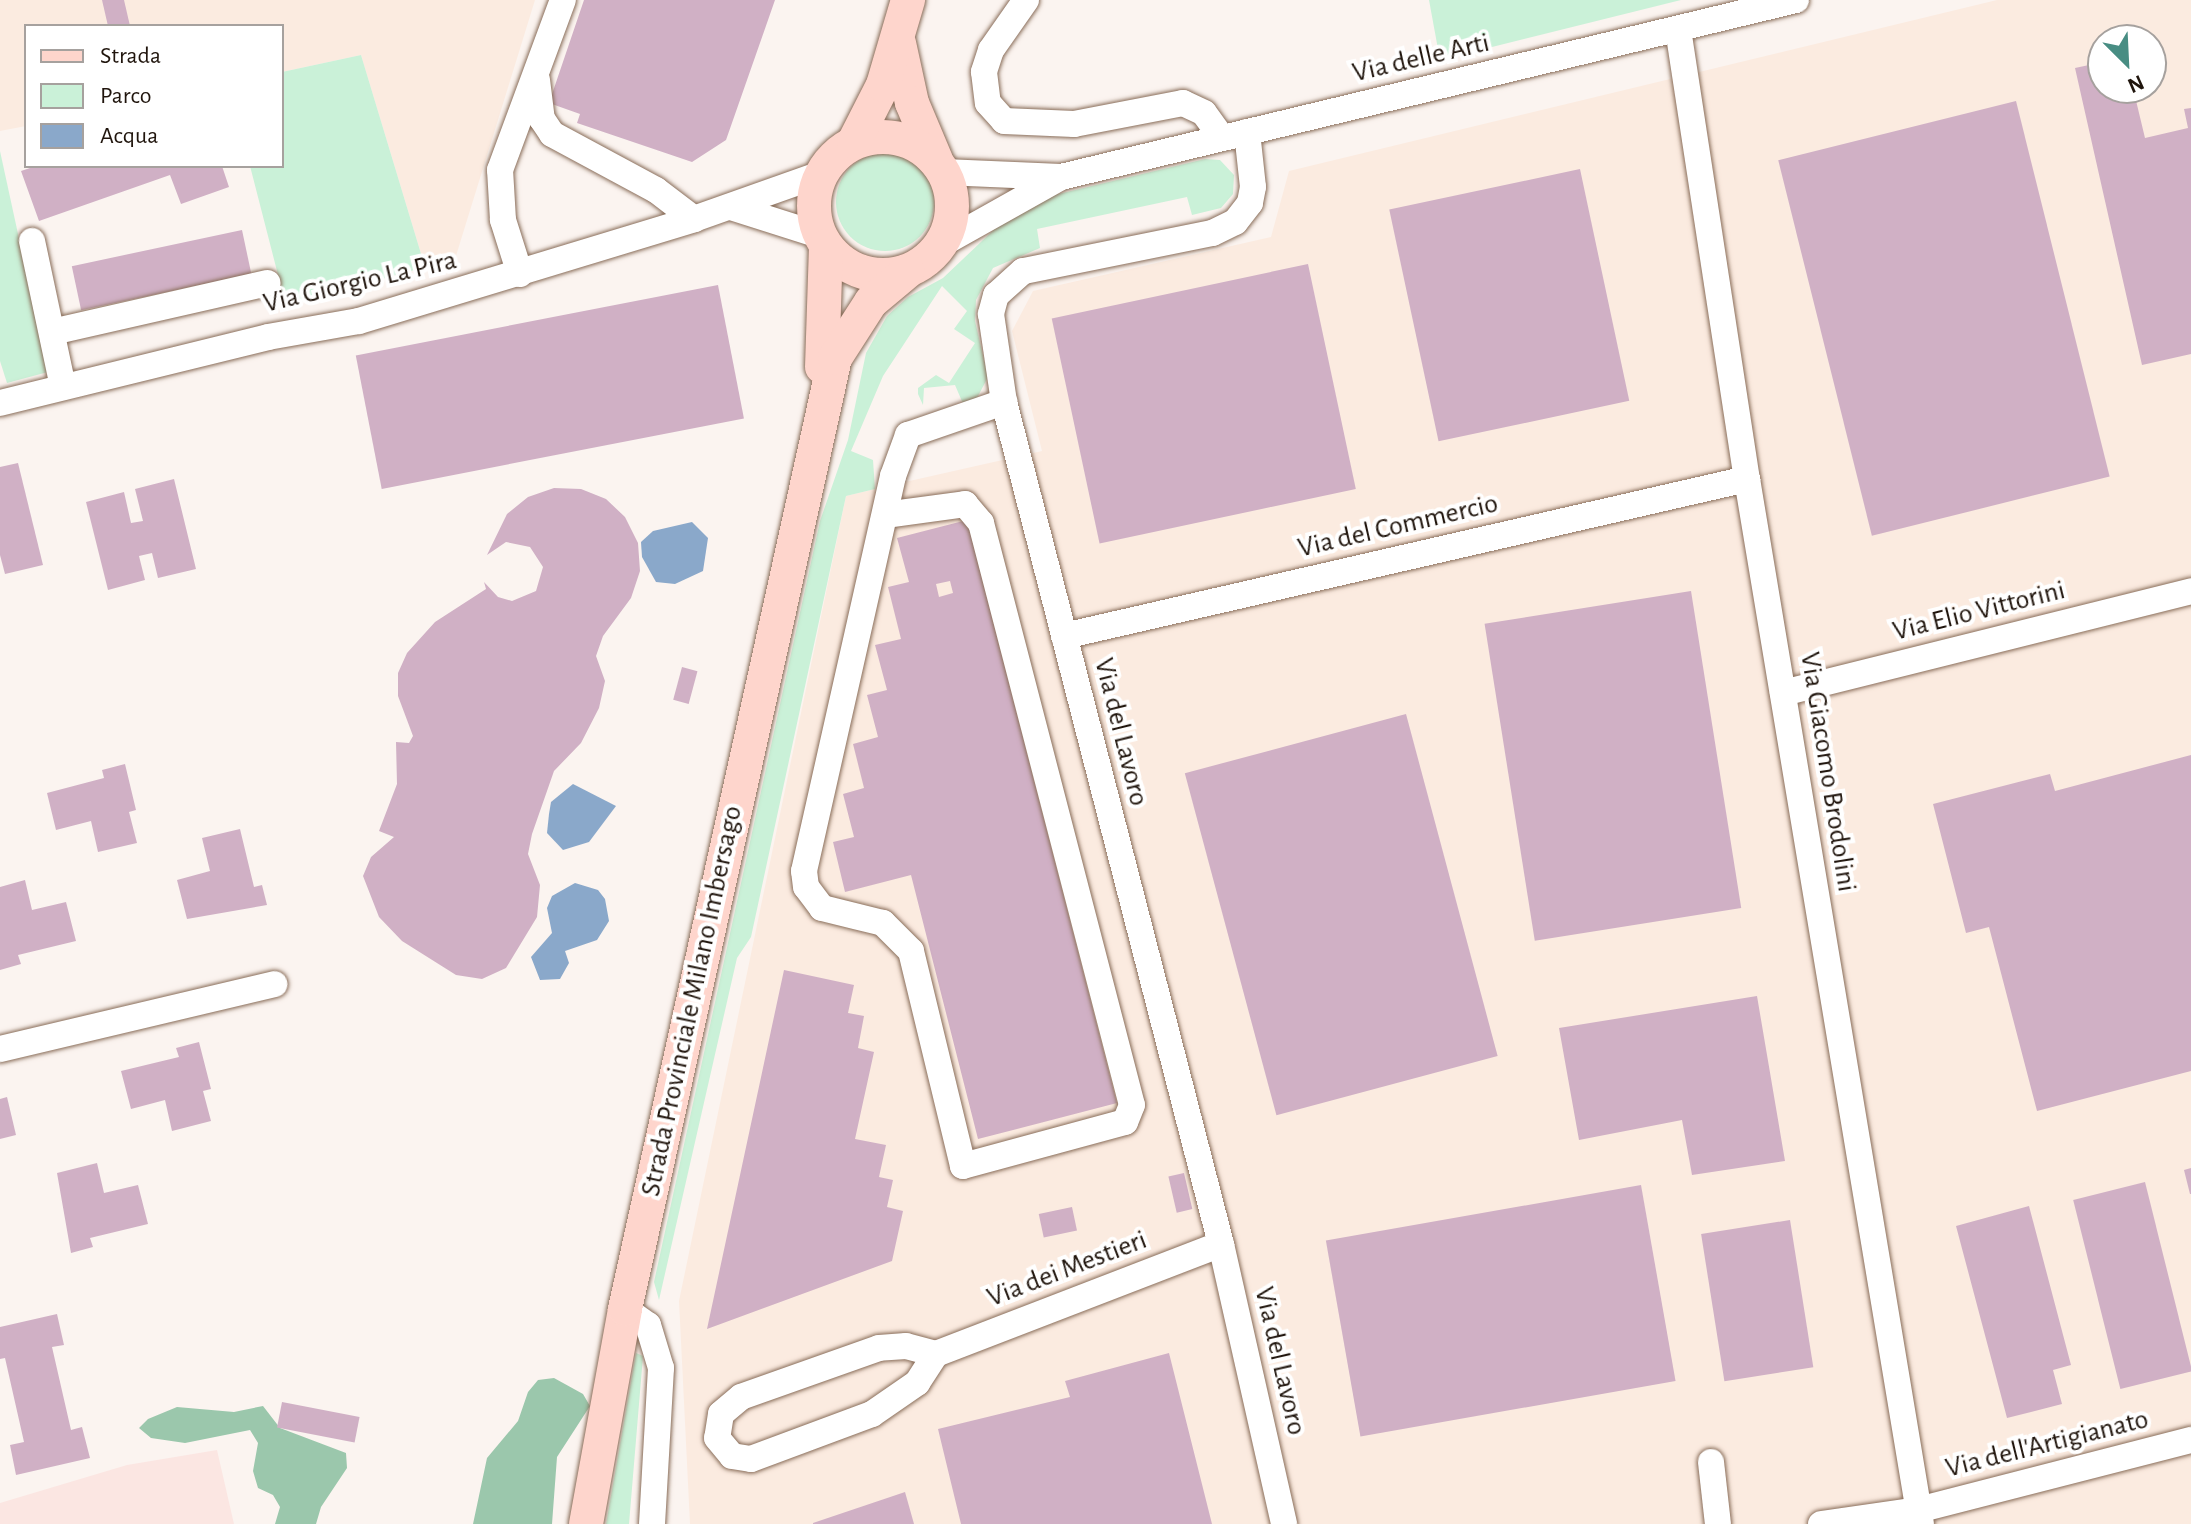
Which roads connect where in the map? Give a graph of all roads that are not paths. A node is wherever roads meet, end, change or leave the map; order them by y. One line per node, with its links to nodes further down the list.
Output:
1 (563, 0): 7 (street)
2 (908, 0): 6 (main road)
3 (1026, 0): 8 (street)
4 (1796, 0): 5 (street, Via delle Arti)
5 (1678, 29): 8 (street, Via delle Arti); 28 (street, Via Giacomo Brodolini)
6 (899, 42): 10 (main road); 11 (main road)
7 (539, 68): 9 (street); 12 (street)
8 (1234, 135): 14 (street, Via delle Arti); 25 (street, Via del Lavoro)
9 (562, 140): 12 (street); 16 (street)
10 (854, 142): 11 (main road); 13 (main road)
11 (940, 166): 14 (street, Via delle Arti); 19 (main road)
12 (500, 170): 21 (street)
13 (821, 174): 15 (street, Via Giorgio La Pira); 17 (main road)
14 (1061, 177): 19 (street, Via delle Arti)
15 (731, 207): 16 (street, Via Giorgio La Pira); 17 (street)
16 (694, 219): 21 (street, Via Giorgio La Pira)
17 (822, 240): 20 (main road); 27 (main road, Strada Provinciale Milano Imbersago)
18 (32, 241): 23 (street)
19 (940, 245): 20 (main road)
20 (908, 271): 27 (main road, Strada Provinciale Milano Imbersago)
21 (520, 274): 24 (street, Via Giorgio La Pira)
22 (268, 283): 23 (street)
23 (52, 332): 24 (street)
24 (63, 387): 26 (street, Via Giorgio La Pira)
25 (1004, 402): 29 (street); 31 (street, Via del Lavoro)
26 (0, 403)
27 (805, 478): 36 (main road, Strada Provinciale Milano Imbersago)
28 (1747, 479): 31 (street, Via del Commercio); 32 (street, Via Giacomo Brodolini)
29 (885, 515): 29 (street)
30 (2191, 591): 32 (street, Via Elio Vittorini)
31 (1064, 636): 35 (street, Via del Lavoro)
32 (1783, 693): 40 (street, Via Giacomo Brodolini)
33 (274, 984): 34 (street)
34 (0, 1049)
35 (1221, 1244): 37 (street, Via dei Mestieri); 43 (street, Via del Lavoro)
36 (625, 1309): 41 (main road, Strada Provinciale Milano Imbersago); 42 (street)
37 (936, 1354): 37 (street)
38 (2191, 1440): 40 (street, Via dell'Artigianato)
39 (1711, 1462): 44 (street)
40 (1920, 1517): 45 (street)
41 (586, 1524)
42 (652, 1524)
43 (1284, 1524)
44 (1718, 1524)
45 (1821, 1524)

